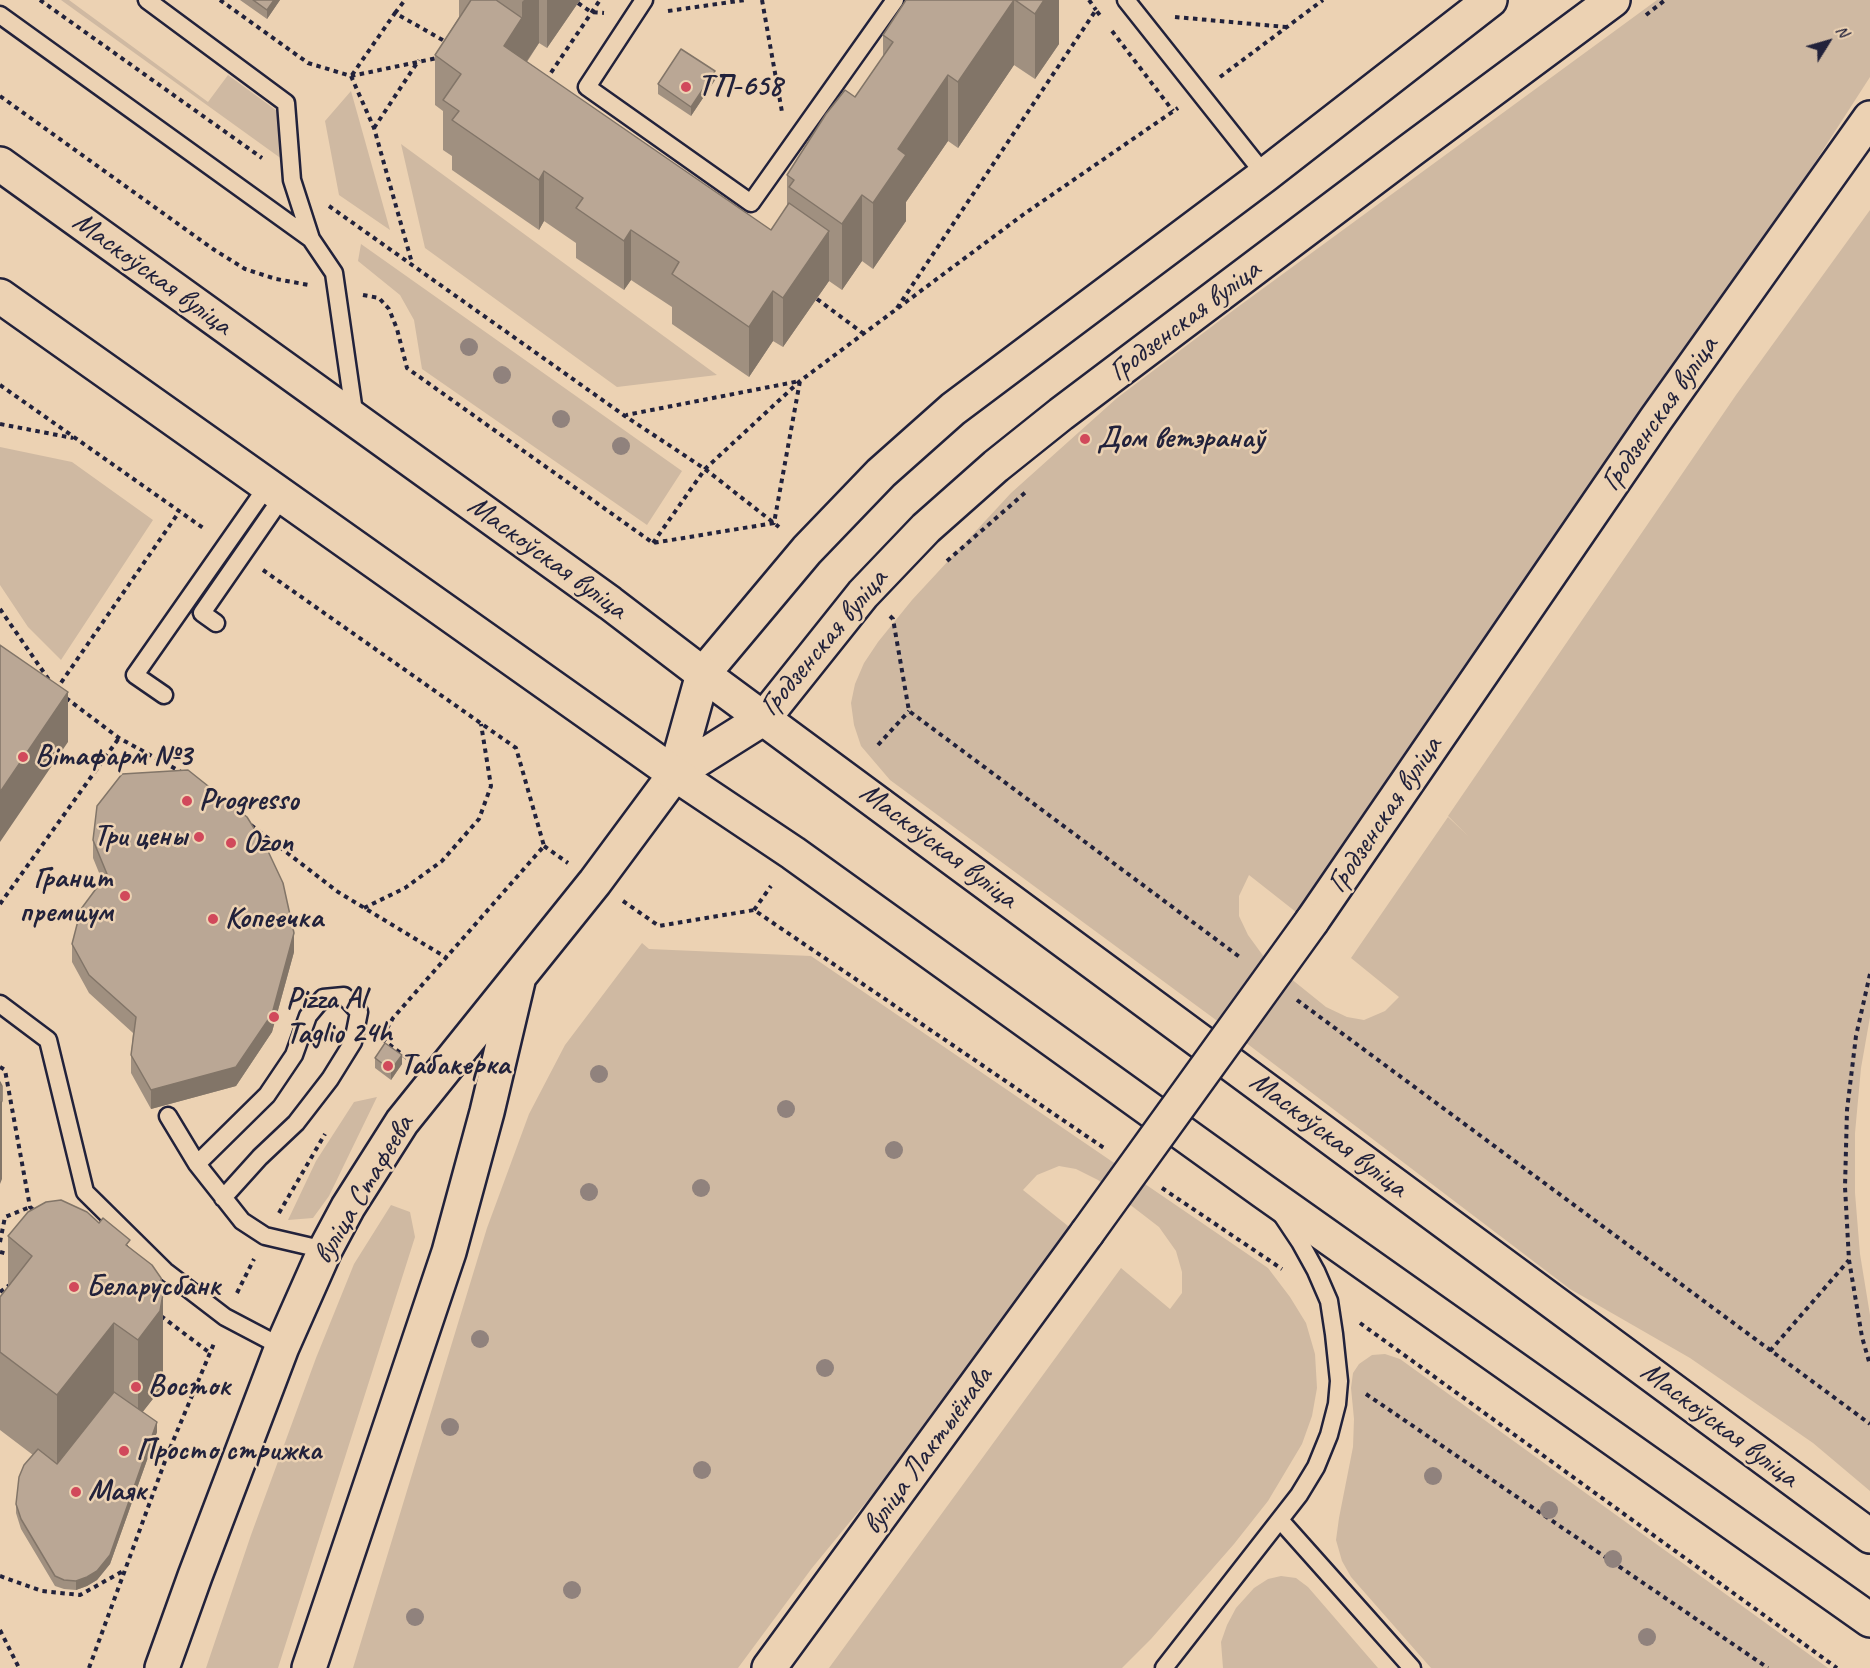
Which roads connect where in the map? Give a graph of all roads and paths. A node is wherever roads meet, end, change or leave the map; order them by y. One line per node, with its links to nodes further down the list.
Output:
1 (40, 0): 31 (path)
2 (147, 0): 31 (lane)
3 (220, 0): 23 (path)
4 (405, 0): 14 (path)
5 (644, 0): 28 (lane)
6 (762, 0): 28 (path)
7 (895, 0): 28 (lane)
8 (1089, 0): 13 (path)
9 (1126, 0): 24 (lane)
10 (1323, 0): 18 (path)
11 (1490, 0): 30 (main road)
12 (1613, 0): 59 (main road, Гродзенская вуліца)
13 (1096, 10): 17 (path); 36 (path)
14 (395, 13): 20 (path); 23 (path)
15 (0, 15): 32 (lane)
16 (1165, 16): 18 (path)
17 (1103, 20)
18 (1286, 27): 24 (path)
19 (1110, 29): 25 (path)
20 (457, 48)
21 (438, 57): 22 (path)
22 (419, 60): 23 (path); 27 (path)
23 (351, 76): 27 (path)
24 (1198, 93): 25 (path); 30 (lane)
25 (1173, 111): 36 (path)
26 (1870, 118): 87 (main road, Гродзенская вуліца, bridge)
27 (374, 128): 33 (path)
28 (789, 149)
29 (0, 164): 40 (main road, Маскоўская вуліца)
30 (1265, 175): 48 (main road)
31 (292, 180): 32 (lane); 33 (path)
32 (311, 239): 40 (lane)
33 (412, 264): 39 (path)
34 (0, 296): 45 (main road)
35 (817, 299): 37 (path)
36 (895, 311): 37 (path)
37 (864, 334): 38 (path)
38 (800, 381): 39 (path); 43 (path); 47 (path)
39 (625, 416): 43 (path)
40 (356, 421): 53 (main road, Маскоўская вуліца)
41 (0, 424): 42 (path)
42 (76, 439)
43 (705, 469): 47 (path); 47 (path)
44 (1033, 485): 49 (path)
45 (275, 491): 52 (lane); 56 (lane); 64 (main road)
46 (179, 512): 55 (path)
47 (774, 523): 48 (path)
48 (807, 550): 53 (main road)
49 (945, 563)
50 (0, 609): 55 (path)
51 (900, 610): 58 (path)
52 (216, 623)
53 (703, 674): 59 (main road, Маскоўская вуліца); 64 (main road)
54 (46, 684): 55 (path)
55 (56, 691)
56 (164, 695)
57 (65, 698): 61 (path)
58 (909, 711): 62 (path); 73 (path)
59 (764, 718): 64 (main road, Гродзенская вуліца); 104 (main road, Маскоўская вуліца)
60 (481, 723): 69 (path)
61 (119, 738): 65 (path); 68 (path)
62 (878, 745)
63 (516, 748): 72 (path)
64 (675, 774): 74 (main road, вуліца Стафеева); 84 (main road)
65 (189, 777)
66 (245, 820): 69 (path)
67 (771, 886): 70 (path)
68 (0, 904)
69 (364, 908): 72 (path)
70 (754, 910): 71 (path); 81 (path)
71 (659, 926)
72 (447, 958): 78 (path)
73 (1243, 960)
74 (520, 973): 90 (main road, вуліца Стафеева); 113 (main road)
75 (1870, 974): 93 (path)
76 (1291, 996): 99 (path)
77 (0, 1004): 97 (lane)
78 (381, 1039)
79 (168, 1116): 82 (lane)
80 (329, 1128): 88 (path)
81 (1112, 1154)
82 (197, 1164): 85 (lane); 85 (lane)
83 (1162, 1187): 96 (path)
84 (1263, 1191): 96 (lane); 107 (main road)
85 (223, 1198): 88 (lane)
86 (30, 1207): 89 (path)
87 (1087, 1233): 114 (main road, вуліца Лактыёнава)
88 (265, 1236): 90 (lane); 97 (path)
89 (0, 1242)
90 (325, 1250): 98 (main road, вуліца Стафеева)
91 (0, 1252): 92 (path)
92 (18, 1258)
93 (1850, 1260): 99 (path); 100 (path)
94 (18, 1278): 95 (path)
95 (0, 1293)
96 (1329, 1301): 101 (lane); 117 (path)
97 (225, 1317): 98 (lane); 105 (path)
98 (282, 1347): 112 (main road, вуліца Стафеева)
99 (1770, 1351): 102 (path)
100 (1870, 1365)
101 (1339, 1381): 103 (lane); 116 (path)
102 (1870, 1424)
103 (1280, 1520): 109 (lane); 115 (lane)
104 (1870, 1536)
105 (125, 1569): 106 (path); 111 (path)
106 (0, 1576)
107 (1870, 1620)
108 (0, 1630): 110 (path)
109 (1171, 1665)
110 (19, 1668)
111 (89, 1668)
112 (162, 1668)
113 (309, 1668)
114 (769, 1668)
115 (1412, 1668)
116 (1768, 1668)
117 (1837, 1668)

